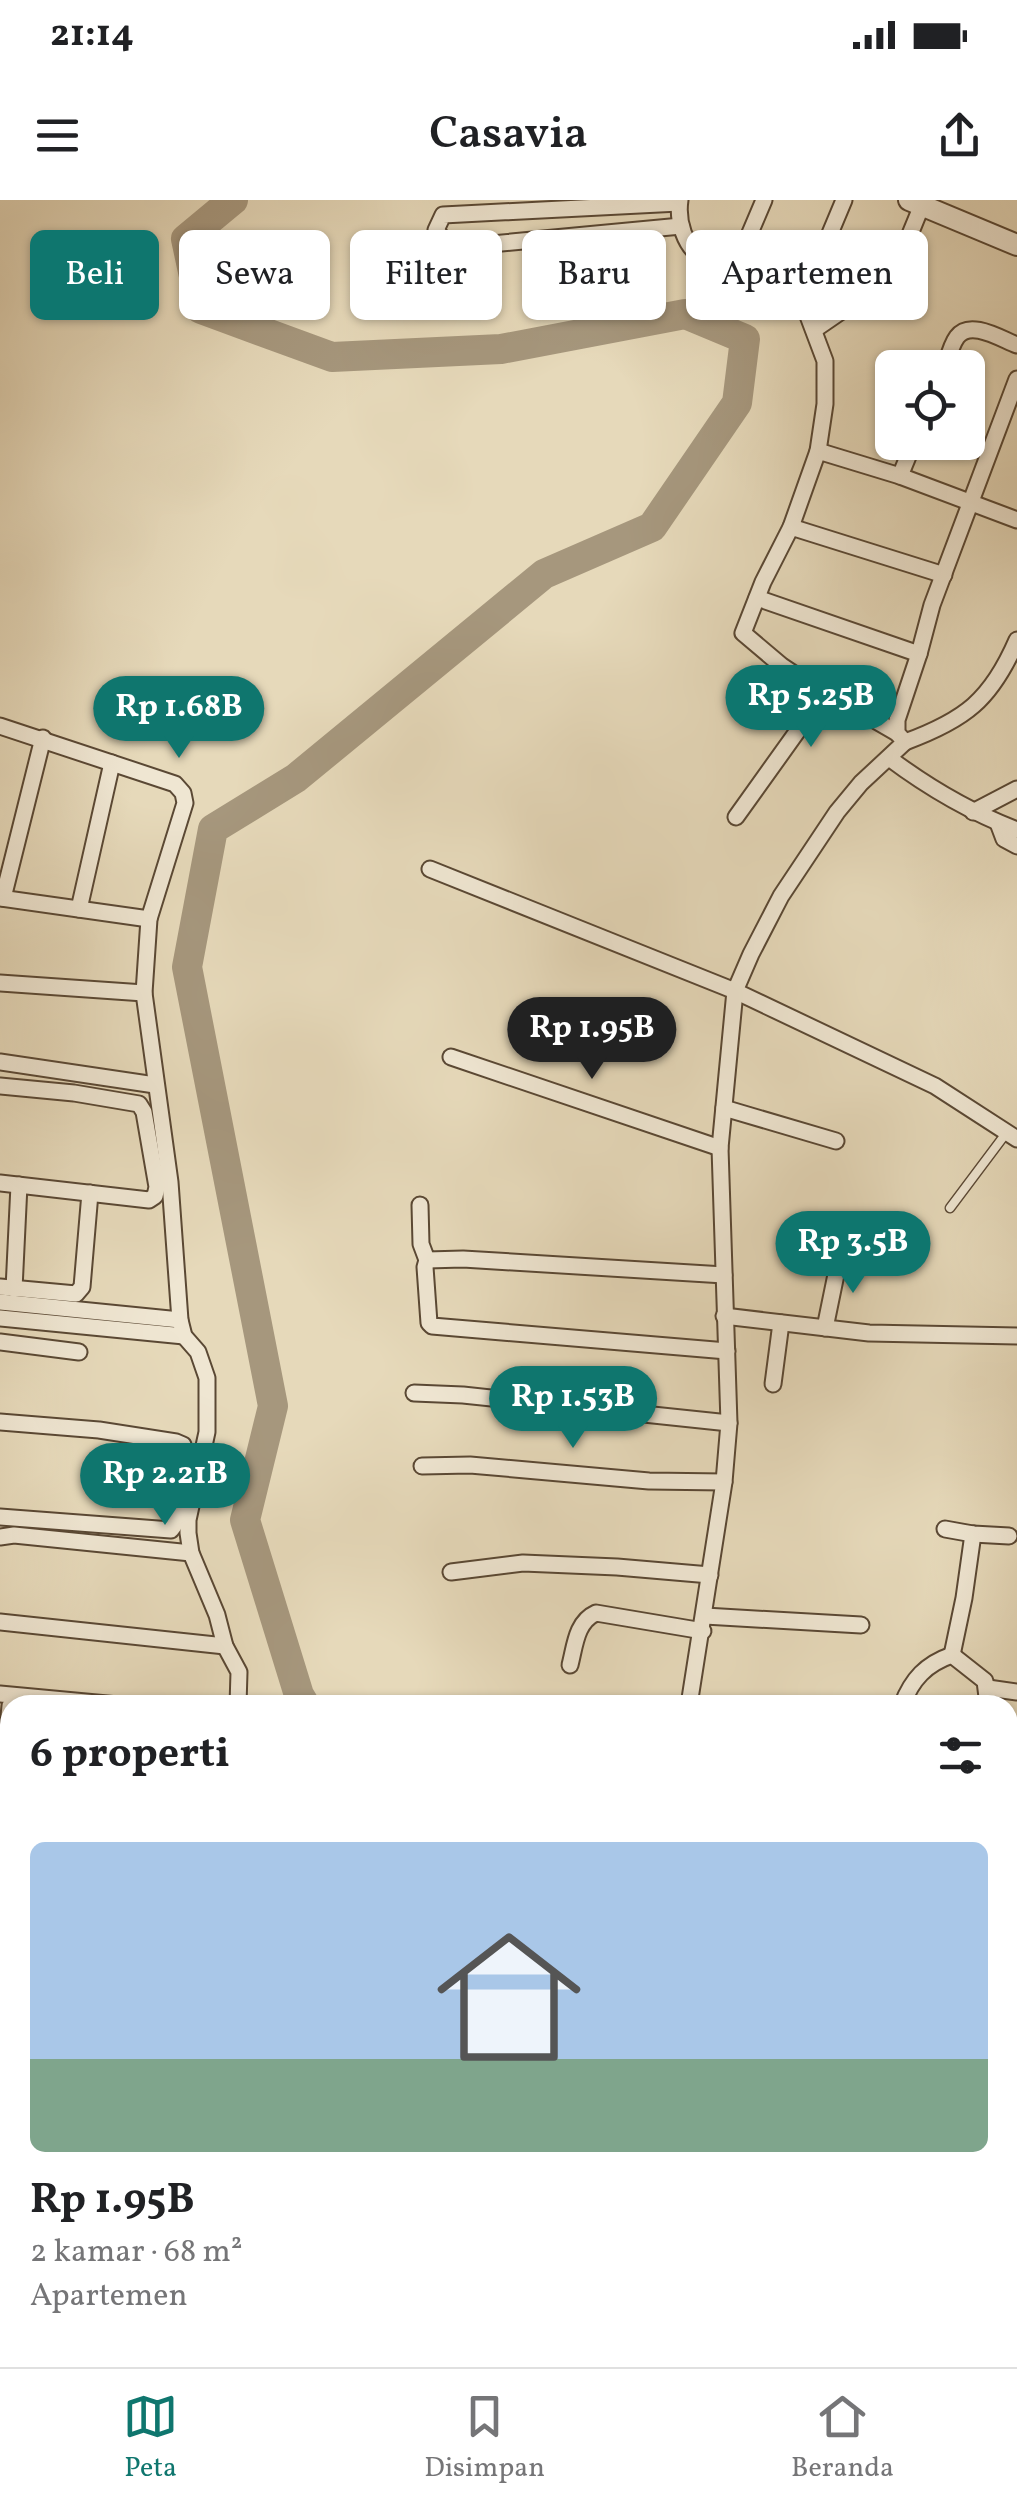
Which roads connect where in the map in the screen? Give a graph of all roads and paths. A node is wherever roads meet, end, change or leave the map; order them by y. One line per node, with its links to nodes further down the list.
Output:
1 (764, 200): 6 (street)
2 (844, 200): 7 (street)
3 (680, 202): 5 (street); 5 (street)
4 (916, 203): 9 (street); 11 (street)
5 (681, 226): 8 (street)
6 (751, 230)
7 (832, 230)
8 (686, 237)
9 (1017, 245)
10 (809, 320): 11 (street)
11 (814, 330): 15 (street)
12 (1017, 345): 13 (street)
13 (952, 350)
14 (1017, 379): 18 (street)
15 (818, 450): 17 (street); 20 (street)
16 (907, 460): 17 (street)
17 (900, 476): 18 (street)
18 (972, 502): 19 (street); 21 (street)
19 (1017, 520)
20 (791, 528): 21 (street); 22 (street)
21 (944, 575): 24 (street)
22 (757, 598): 24 (street); 25 (street)
23 (1017, 640): 28 (street)
24 (919, 654): 28 (street)
25 (824, 694): 28 (street); 33 (street)
26 (0, 726): 27 (street)
27 (43, 738): 30 (street); 38 (street)
28 (901, 738): 29 (street)
29 (889, 758): 32 (street); 42 (street)
30 (112, 763): 39 (street); 40 (street)
31 (1017, 789): 32 (street)
32 (974, 812): 34 (street)
33 (736, 818)
34 (998, 822): 35 (street); 36 (street)
35 (1017, 830)
36 (1017, 846)
37 (430, 869): 42 (street)
38 (1, 898): 39 (street)
39 (79, 908): 40 (street)
40 (149, 919): 43 (street)
41 (0, 983): 43 (street)
42 (735, 991): 48 (street); 49 (street)
43 (144, 993): 47 (street)
44 (451, 1057): 51 (street)
45 (0, 1062): 47 (street)
46 (0, 1086): 54 (street)
47 (155, 1086): 65 (street)
48 (724, 1108): 50 (street); 51 (street)
49 (1012, 1136): 56 (lane)
50 (836, 1141)
51 (720, 1148): 59 (street)
52 (0, 1183): 53 (street)
53 (20, 1184): 54 (street); 60 (street)
54 (90, 1193): 60 (street)
55 (420, 1205): 58 (street)
56 (950, 1208)
57 (840, 1255): 66 (street)
58 (427, 1260): 59 (street); 69 (street)
59 (724, 1274): 62 (street)
60 (7, 1288)
61 (0, 1302): 65 (street)
62 (724, 1316): 64 (street); 69 (street)
63 (0, 1318): 65 (street)
64 (781, 1323): 66 (street); 71 (street)
65 (182, 1328): 82 (street)
66 (825, 1328): 67 (street)
67 (1017, 1336)
68 (0, 1342): 70 (street)
69 (726, 1351): 74 (street)
70 (80, 1352)
71 (773, 1384)
72 (414, 1393): 74 (street)
73 (0, 1422): 77 (street)
74 (728, 1423): 76 (street)
75 (422, 1466): 76 (street)
76 (724, 1482): 84 (street)
77 (0, 1517)
78 (945, 1528): 79 (street)
79 (973, 1534): 80 (street); 89 (street)
80 (1009, 1536)
81 (0, 1537): 82 (street)
82 (192, 1553): 88 (street)
83 (451, 1572): 84 (street)
84 (710, 1575): 86 (street)
85 (0, 1622): 88 (street)
86 (704, 1623): 87 (street); 90 (street); 92 (street)
87 (861, 1625)
88 (225, 1646): 91 (street)
89 (952, 1654): 93 (street); 94 (street)
90 (570, 1665)
91 (238, 1695)
92 (692, 1695)
93 (907, 1695)
94 (988, 1695)

